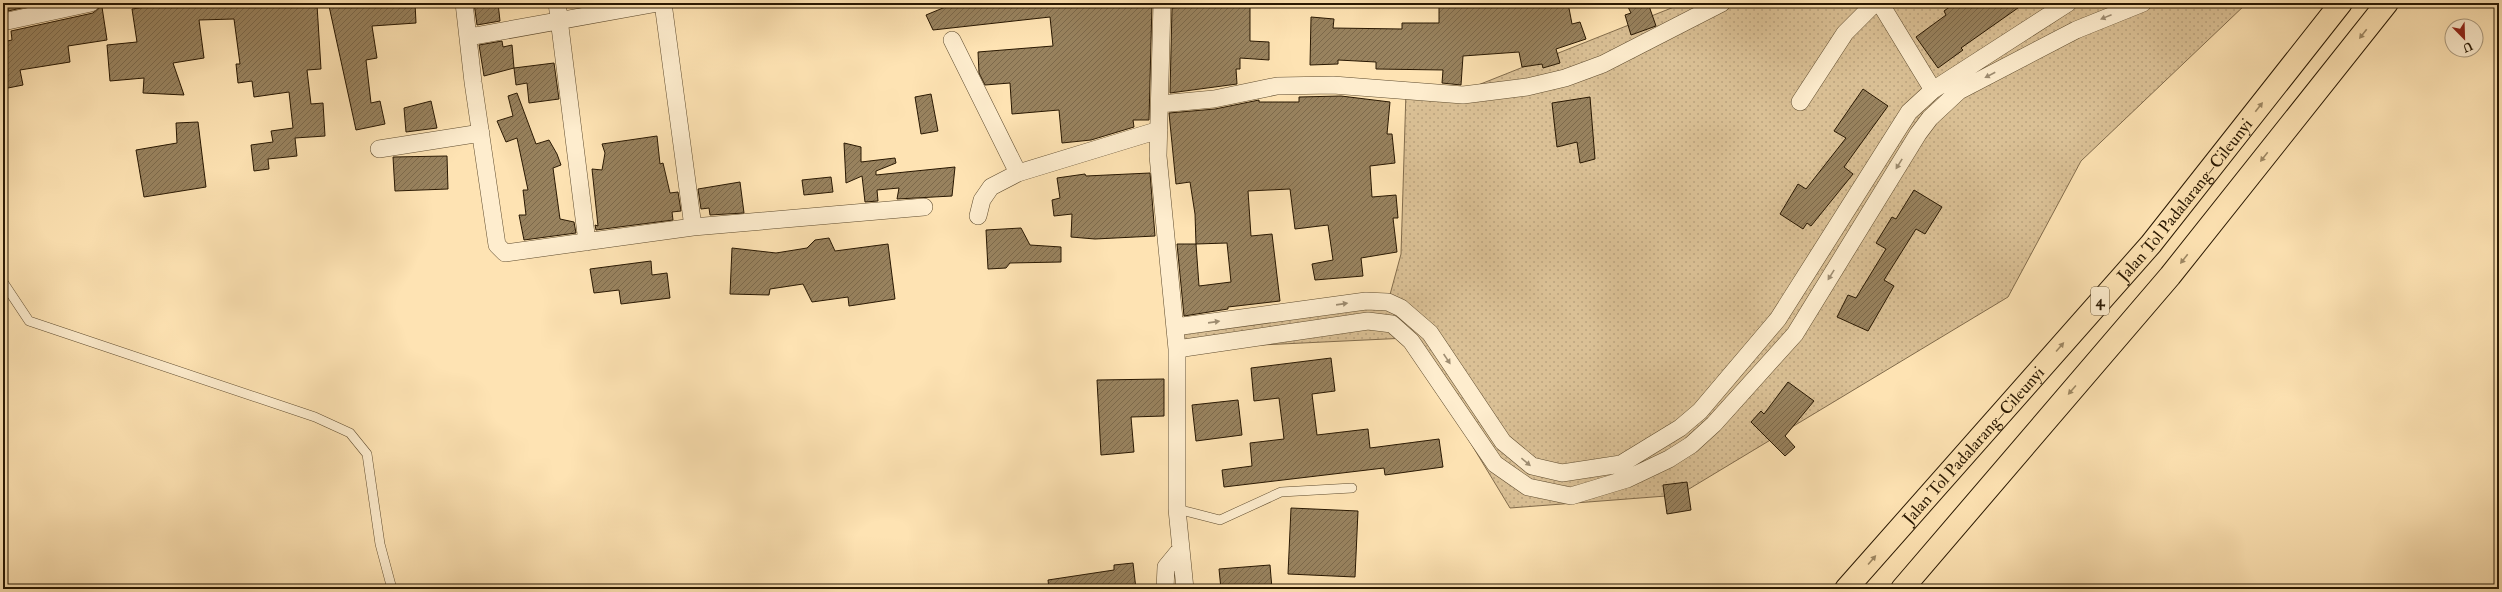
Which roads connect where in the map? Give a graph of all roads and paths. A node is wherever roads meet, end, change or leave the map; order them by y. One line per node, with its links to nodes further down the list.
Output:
1 (91, 3): 15 (street)
2 (464, 3): 16 (street)
3 (557, 3): 14 (street)
4 (658, 3): 14 (street)
5 (663, 3): 27 (street)
6 (1162, 3): 20 (street)
7 (1722, 3): 20 (street)
8 (1875, 3): 19 (street)
9 (1880, 3): 18 (street)
10 (2068, 3): 18 (street)
11 (2143, 3): 31 (street, one-way to 31)
12 (2341, 3): 40 (highway, Jalan Tol Padalarang–Cileunyi / 4, one-way to 12)
13 (2387, 3): 41 (highway, Jalan Tol Padalarang–Cileunyi / 4, one-way to 41)
14 (560, 21): 16 (street); 28 (street)
15 (3, 22)
16 (469, 37): 22 (street)
17 (952, 40): 24 (street)
18 (1933, 90): 30 (street, one-way to 18)
19 (1800, 102)
20 (1160, 104): 21 (street)
21 (1159, 130): 24 (street); 32 (street)
22 (481, 133): 23 (street); 28 (street)
23 (380, 149)
24 (1018, 173): 26 (street)
25 (924, 207): 27 (street)
26 (978, 216)
27 (693, 227): 28 (street)
28 (587, 242)
29 (3, 282): 37 (lane)
30 (1366, 301): 31 (street); 32 (street, one-way to 30)
31 (1368, 321): 33 (street)
32 (1175, 328): 33 (street)
33 (1178, 349): 35 (street)
34 (1352, 488): 35 (lane)
35 (1177, 509): 36 (street)
36 (1180, 550): 38 (street); 39 (street)
37 (392, 589)
38 (1165, 589)
39 (1185, 589)
40 (1846, 589)
41 (1902, 589)

